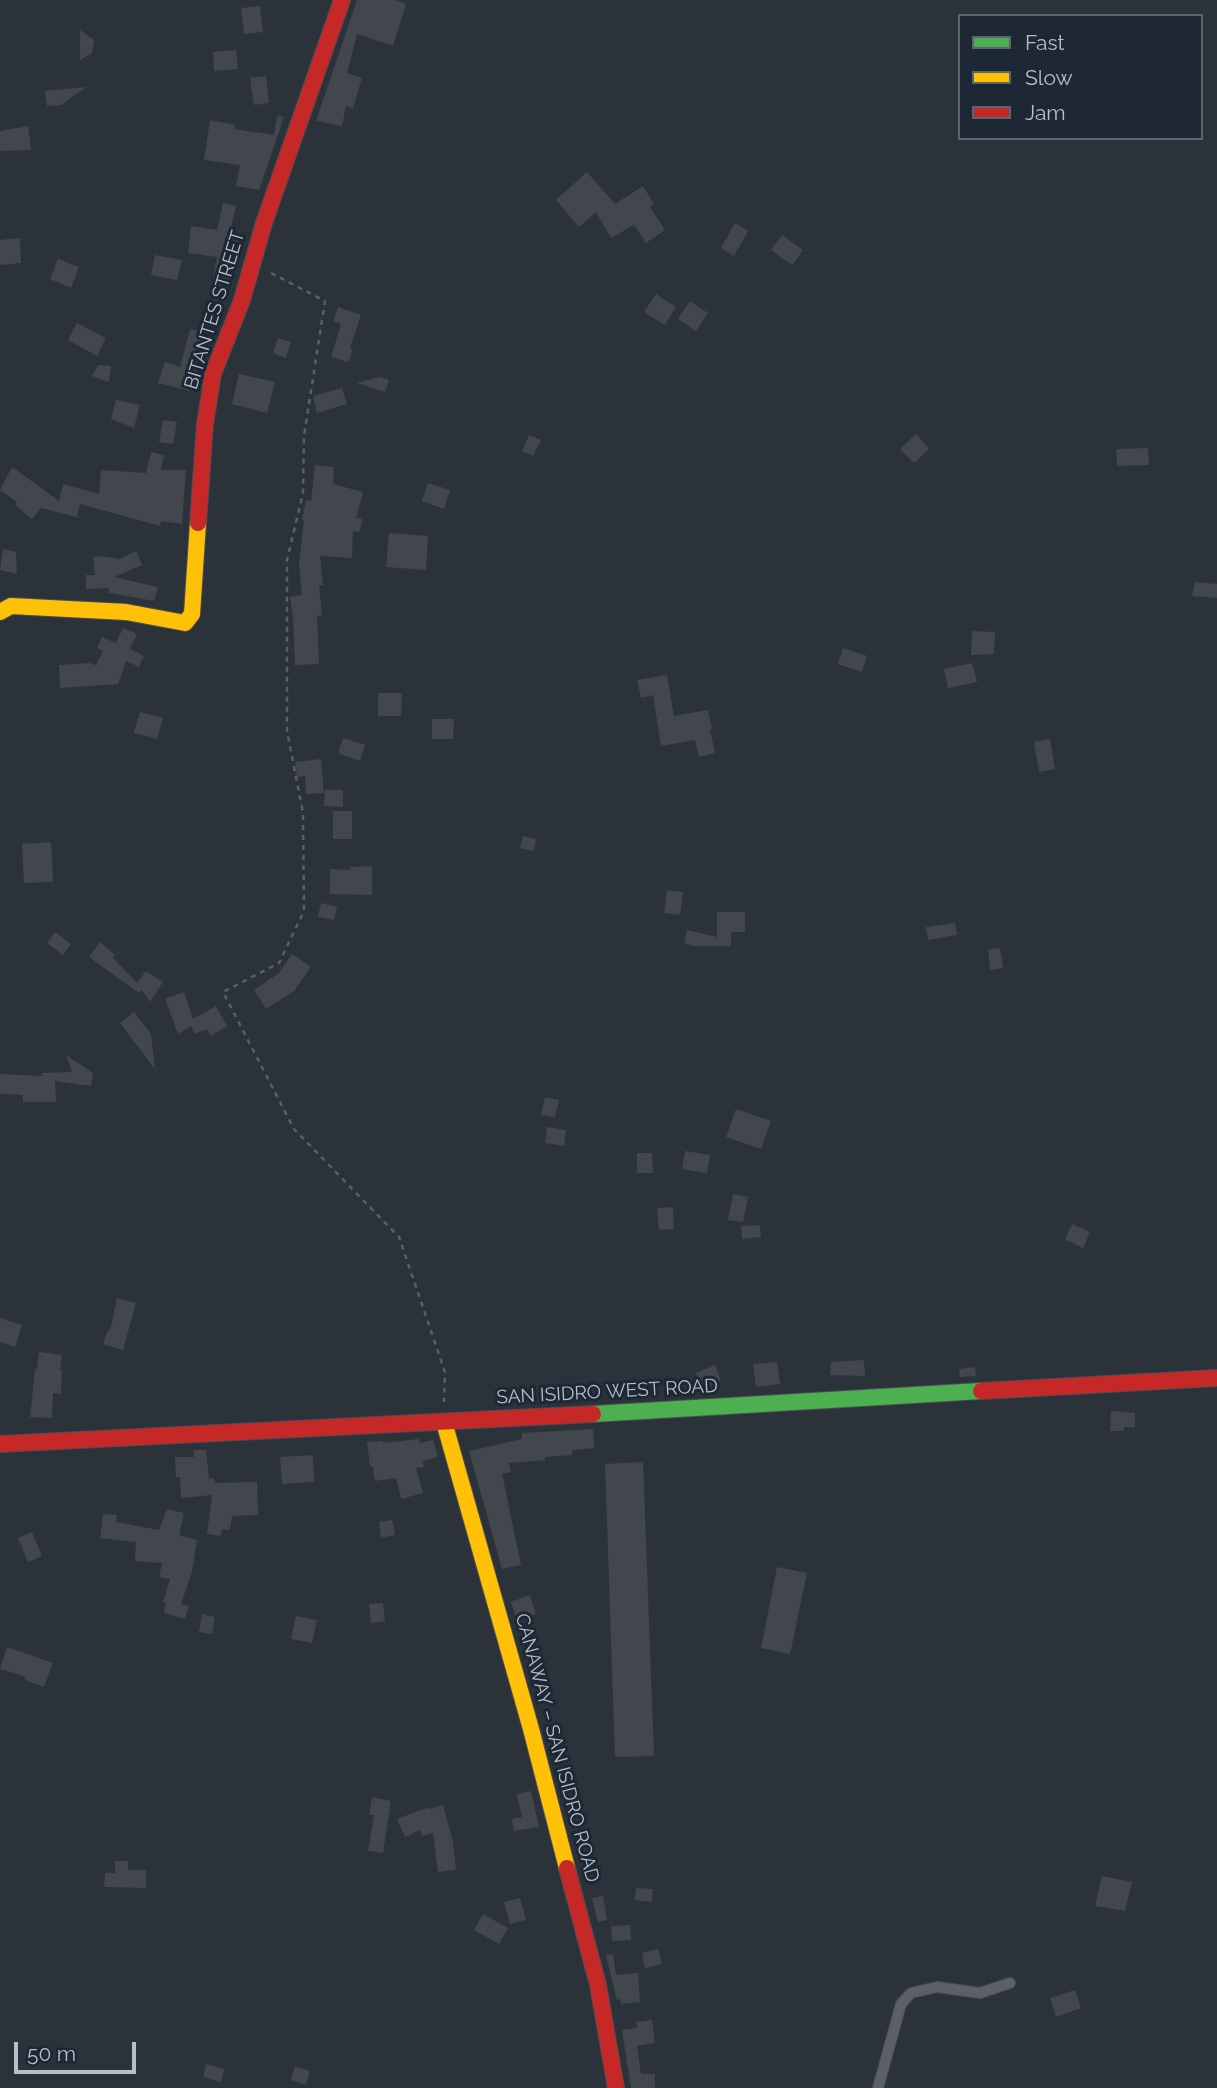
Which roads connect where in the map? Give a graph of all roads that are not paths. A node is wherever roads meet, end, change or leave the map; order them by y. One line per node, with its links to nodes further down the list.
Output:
1 (342, 0): 2 (street, BITANTES STREET)
2 (0, 612)
3 (1217, 1378): 4 (street, SAN ISIDRO WEST ROAD)
4 (444, 1422): 5 (street, SAN ISIDRO WEST ROAD); 7 (street, CANAWAY – SAN ISIDRO ROAD)
5 (0, 1444)
6 (1010, 1983): 8 (lane)
7 (616, 2088)
8 (878, 2088)

